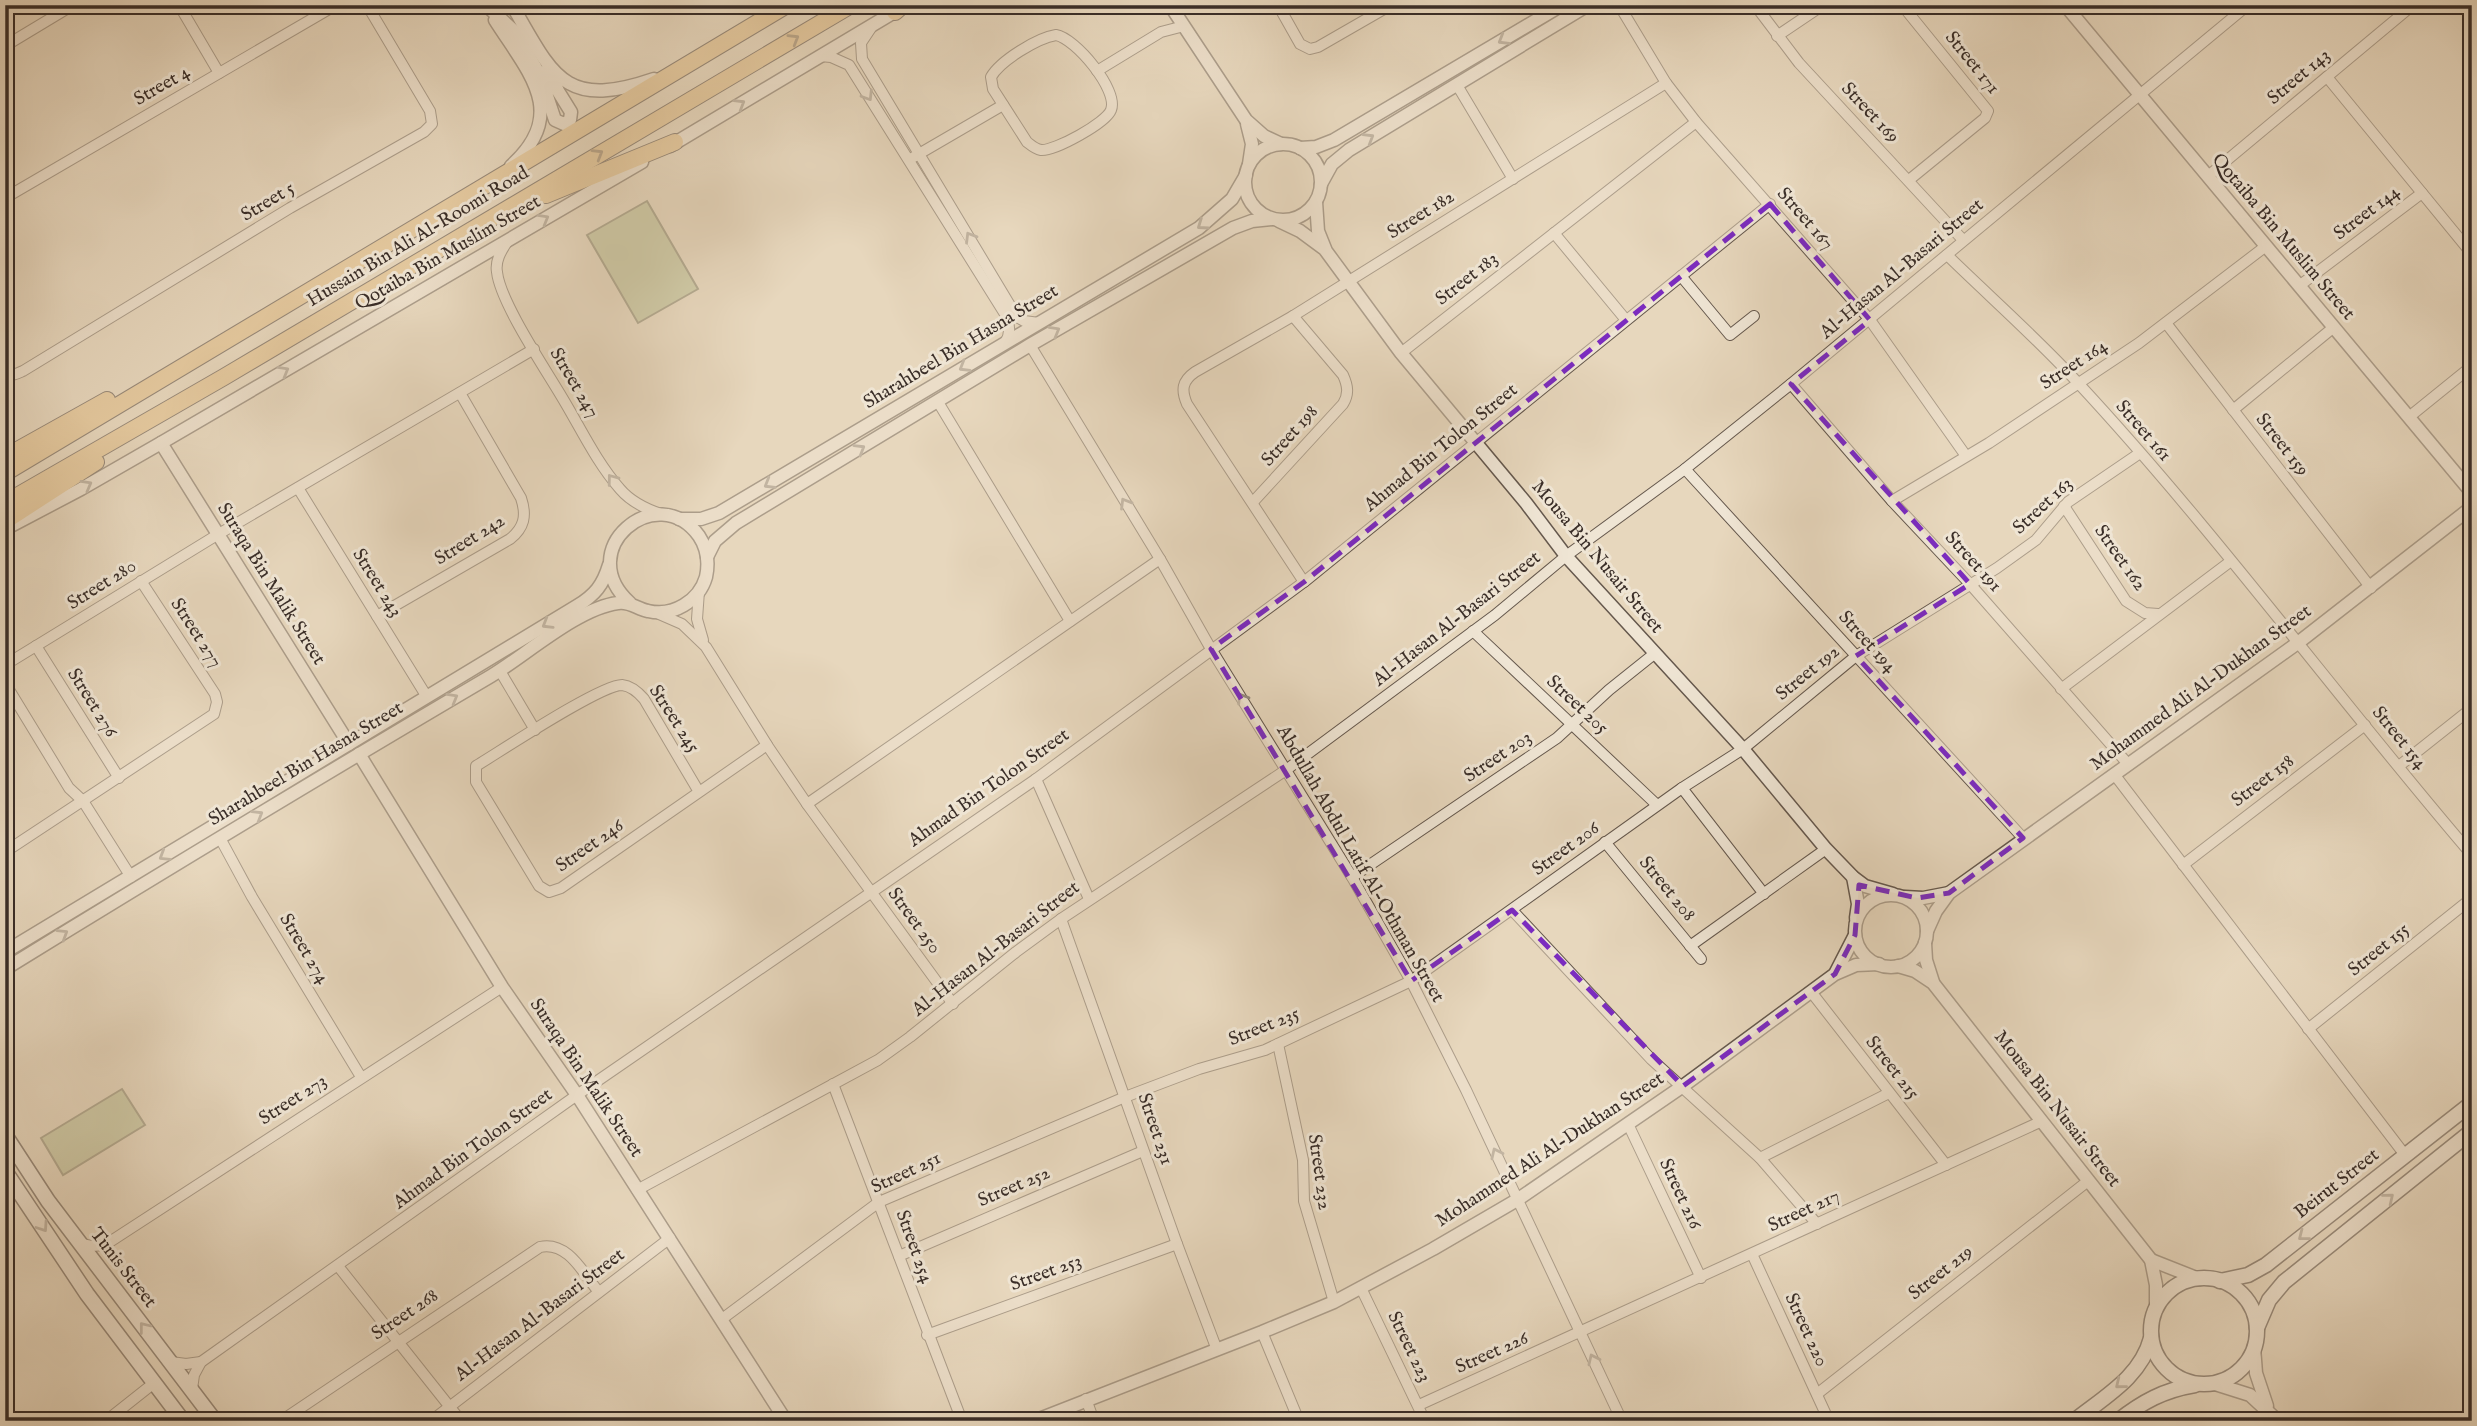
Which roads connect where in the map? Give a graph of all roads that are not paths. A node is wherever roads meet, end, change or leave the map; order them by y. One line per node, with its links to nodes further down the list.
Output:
1 (73, 5): 25 (street)
2 (179, 5): 30 (street)
3 (336, 5): 30 (street, Street 4)
4 (367, 5): 77 (street, Street 5)
5 (486, 5): 27 (street); 44 (street)
6 (512, 5): 27 (street)
7 (787, 5): 28 (highway, Hussain Bin Ali Al-Roomi Road)
8 (851, 5): 52 (highway, Hussain Bin Ali Al-Roomi Road, one-way to 8)
9 (1170, 5): 23 (street)
10 (1278, 5): 11 (street)
11 (1391, 5)
12 (1562, 5): 40 (street, one-way to 40)
13 (1588, 5): 33 (street)
14 (1619, 5): 32 (street, Street 167)
15 (1755, 5): 24 (street, Street 169)
16 (1823, 5): 24 (street)
17 (1902, 5): 46 (street, Street 171)
18 (2065, 5): 34 (street, Qotaiba Bin Muslim Street)
19 (2248, 5): 34 (street, Al-Hasan Al-Basari Street)
20 (2413, 5): 31 (street, Street 143)
21 (901, 7): 22 (street, Qotaiba Bin Muslim Street)
22 (874, 24): 26 (street, Qotaiba Bin Muslim Street); 41 (street)
23 (1184, 26): 29 (street); 36 (street)
24 (1777, 36): 46 (street, Street 169)
25 (5, 46)
26 (819, 56): 38 (street, Qotaiba Bin Muslim Street, one-way to 26); 41 (street, one-way to 41)
27 (548, 66): 28 (street)
28 (687, 66): 44 (highway, Hussain Bin Ali Al-Roomi Road)
29 (1097, 71): 35 (street); 35 (street)
30 (219, 73): 49 (street, Street 4)
31 (2327, 77): 43 (street, Street 143); 48 (street, Street 144)
32 (1666, 83): 37 (street, Street 167); 45 (street, Street 182)
33 (1457, 85): 45 (street); 47 (street, one-way to 33)
34 (2140, 95): 43 (street, Qotaiba Bin Muslim Street); 56 (street, Al-Hasan Al-Basari Street)
35 (1003, 105): 41 (street)
36 (1246, 120): 39 (street); 42 (street)
37 (1696, 122): 51 (street, Street 167); 54 (street, Street 183)
38 (675, 142): 52 (highway); 55 (street, Qotaiba Bin Muslim Street, one-way to 38)
39 (1281, 144): 40 (street); 42 (street)
40 (1300, 148): 47 (street)
41 (913, 158): 68 (street, one-way to 41); 72 (street)
42 (1246, 172): 53 (street); 68 (street, Sharahbeel Bin Hasna Street, one-way to 68)
43 (2208, 176): 57 (street, Qotaiba Bin Muslim Street)
44 (497, 178): 71 (highway, Hussain Bin Ali Al-Roomi Road)
45 (1513, 179): 62 (street, Street 182)
46 (1909, 180): 56 (street, Street 169)
47 (1321, 184): 50 (street)
48 (2422, 193): 59 (street, Street 144); 63 (street, Street 144)
49 (5, 198)
50 (1316, 202): 53 (street); 58 (street, Mousa Bin Nusair Street)
51 (1770, 204): 61 (street, Ahmad Bin Tolon Street); 67 (street, Street 167)
52 (498, 213): 78 (highway, Hussain Bin Ali Al-Roomi Road)
53 (1275, 220): 58 (street, Mousa Bin Nusair Street); 73 (street, Sharahbeel Bin Hasna Street, one-way to 53)
54 (1554, 233): 66 (street); 75 (street, Street 183)
55 (508, 240): 74 (street, Street 247); 86 (street, Qotaiba Bin Muslim Street, one-way to 55)
56 (1963, 240): 60 (street, Al-Hasan Al-Basari Street)
57 (2266, 246): 63 (street, Qotaiba Bin Muslim Street); 69 (street, Street 164)
58 (1326, 251): 62 (street, Mousa Bin Nusair Street)
59 (2472, 254)
60 (1947, 255): 67 (street, Al-Hasan Al-Basari Street); 79 (street, Street 161)
61 (1681, 276): 65 (street); 66 (street, Ahmad Bin Tolon Street)
62 (1348, 281): 64 (street, Street 182); 75 (street, Mousa Bin Nusair Street)
63 (2299, 286): 70 (street, Qotaiba Bin Muslim Street)
64 (1293, 316): 80 (street, Street 182); 96 (street, Street 198)
65 (1754, 316)
66 (1626, 320): 87 (street, Ahmad Bin Tolon Street)
67 (1870, 320): 81 (street, Al-Hasan Al-Basari Street); 90 (street, Street 167)
68 (1040, 323): 72 (street, Sharahbeel Bin Hasna Street)
69 (2166, 323): 79 (street, Street 164); 84 (street, Street 159)
70 (2334, 327): 84 (street); 85 (street, Qotaiba Bin Muslim Street)
71 (225, 342): 89 (highway); 92 (highway, Hussain Bin Ali Al-Roomi Road)
72 (1005, 343): 100 (street, Sharahbeel Bin Hasna Street, one-way to 100)
73 (1030, 345): 83 (street, Sharahbeel Bin Hasna Street); 106 (street, Abdullah Abdul Latif Al-Othman Street, one-way to 73)
74 (534, 349): 82 (street); 100 (street, Street 247, one-way to 74)
75 (1401, 353): 87 (street, Mousa Bin Nusair Street)
76 (2472, 366): 85 (street)
77 (5, 372)
78 (224, 377): 97 (highway, Hussain Bin Ali Al-Roomi Road); 101 (highway)
79 (2078, 383): 88 (street, Street 161); 90 (street, Street 164)
80 (1184, 384): 96 (street, Street 198)
81 (1791, 384): 91 (street, Al-Hasan Al-Basari Street); 95 (street, Street 191)
82 (460, 393): 93 (street); 117 (street, Street 242)
83 (938, 402): 105 (street, Sharahbeel Bin Hasna Street, one-way to 83); 118 (street)
84 (2233, 410): 112 (street, Street 159)
85 (2409, 417): 94 (street, Qotaiba Bin Muslim Street)
86 (161, 443): 102 (street, Qotaiba Bin Muslim Street, one-way to 86); 103 (street, Suraqa Bin Malik Street)
87 (1475, 444): 104 (street, Mousa Bin Nusair Street); 110 (street, Ahmad Bin Tolon Street)
88 (2140, 453): 98 (street, Street 163); 108 (street, Street 161)
89 (7, 455)
90 (1966, 456): 95 (street, Street 164)
91 (1685, 469): 104 (street, Al-Hasan Al-Basari Street); 125 (street, Street 194)
92 (5, 473)
93 (298, 488): 103 (street); 117 (street, Street 243)
94 (2472, 493)
95 (1892, 501): 111 (street, Street 191)
96 (1254, 502): 110 (street, Street 198)
97 (5, 503)
98 (2064, 506): 111 (street, Street 163); 116 (street, Street 162)
99 (2472, 507): 112 (street, Mohammed Ali Al-Dukhan Street)
100 (672, 517): 105 (street); 107 (street)
101 (5, 521)
102 (5, 528)
103 (217, 535): 109 (street, Street 280); 135 (street, Suraqa Bin Malik Street)
104 (1566, 556): 119 (street, Al-Hasan Al-Basari Street); 124 (street, Mousa Bin Nusair Street)
105 (707, 557): 113 (street)
106 (1160, 559): 118 (street); 123 (street, Abdullah Abdul Latif Al-Othman Street)
107 (610, 561): 114 (street); 130 (street, Sharahbeel Bin Hasna Street, one-way to 130)
108 (2231, 561): 116 (street); 120 (street, Street 161)
109 (141, 581): 121 (street, Street 280); 144 (street, Street 277)
110 (1304, 582): 123 (street, Ahmad Bin Tolon Street)
111 (1970, 584): 125 (street, Street 192); 129 (street, Street 191)
112 (2371, 588): 120 (street, Mohammed Ali Al-Dukhan Street)
113 (699, 591): 115 (street); 122 (street)
114 (630, 603): 115 (street); 127 (street, Sharahbeel Bin Hasna Street)
115 (652, 612): 122 (street)
116 (2158, 614): 129 (street)
117 (376, 616): 130 (street, Street 243)
118 (1070, 621): 149 (street)
119 (1473, 631): 132 (street, Street 205); 141 (street, Al-Hasan Al-Basari Street)
120 (2300, 642): 133 (street, Street 154); 139 (street, Mohammed Ali Al-Dukhan Street)
121 (36, 646): 126 (street, Street 280); 144 (street, Street 276)
122 (706, 647): 136 (street)
123 (1211, 649): 141 (street, Abdullah Abdul Latif Al-Othman Street, one-way to 123); 145 (street, Ahmad Bin Tolon Street)
124 (1654, 654): 132 (street, Street 203); 137 (street, Mousa Bin Nusair Street)
125 (1856, 656): 137 (street, Street 192); 152 (street, Street 194)
126 (5, 665)
127 (500, 671): 134 (street); 138 (street, Sharahbeel Bin Hasna Street, one-way to 127)
128 (5, 683): 148 (street)
129 (2061, 689): 139 (street, Street 191)
130 (427, 697): 135 (street, Sharahbeel Bin Hasna Street)
131 (2472, 708): 140 (street)
132 (1573, 725): 150 (street, Street 205); 159 (street, Street 203)
133 (2365, 725): 140 (street, Street 154); 157 (street, Street 158)
134 (535, 730): 142 (street, Street 245); 147 (street, Street 245)
135 (349, 744): 158 (street, Sharahbeel Bin Hasna Street, one-way to 158)
136 (767, 745): 147 (street, Street 246); 149 (street)
137 (1743, 749): 146 (street, Street 206); 154 (street, Mousa Bin Nusair Street)
138 (359, 754): 151 (street, Sharahbeel Bin Hasna Street, one-way to 138); 180 (street, Suraqa Bin Malik Street)
139 (2128, 764): 143 (street, Mohammed Ali Al-Dukhan Street)
140 (2399, 766): 156 (street, Street 154)
141 (1286, 770): 159 (street, Abdullah Abdul Latif Al-Othman Street); 166 (street, Al-Hasan Al-Basari Street)
142 (475, 774): 147 (street, Street 246)
143 (2114, 774): 152 (street, Mohammed Ali Al-Dukhan Street); 157 (street)
144 (119, 778): 148 (street)
145 (1036, 779): 161 (street, Ahmad Bin Tolon Street); 166 (street)
146 (1682, 788): 150 (street, Street 206); 163 (street)
147 (699, 792)
148 (83, 801): 155 (street); 158 (street)
149 (807, 804): 161 (street)
150 (1657, 805): 153 (street, Street 206)
151 (220, 838): 176 (street, Sharahbeel Bin Hasna Street, one-way to 151); 185 (street, Street 274)
152 (2023, 838): 162 (street, Mohammed Ali Al-Dukhan Street)
153 (1605, 842): 167 (street, Street 206); 171 (street, Street 208)
154 (1826, 849): 160 (street, Mousa Bin Nusair Street); 163 (street)
155 (5, 852)
156 (2472, 855)
157 (2183, 864): 183 (street)
158 (131, 877): 172 (street, Sharahbeel Bin Hasna Street)
159 (1352, 877): 178 (street, Abdullah Abdul Latif Al-Othman Street)
160 (1853, 877): 164 (street, Mousa Bin Nusair Street); 169 (street)
161 (872, 892): 182 (street, Street 250); 189 (street, Ahmad Bin Tolon Street)
162 (1949, 893): 164 (street, Mohammed Ali Al-Dukhan Street); 170 (street, Mohammed Ali Al-Dukhan Street)
163 (1764, 894): 171 (street)
164 (1898, 895): 169 (street); 170 (street)
165 (2472, 898): 183 (street, Street 155)
166 (1089, 899): 168 (street, Al-Hasan Al-Basari Street)
167 (1512, 910): 178 (street, Street 206); 187 (street)
168 (1061, 919): 182 (street, Al-Hasan Al-Basari Street); 190 (street, Street 231)
169 (1855, 930): 174 (street); 177 (street, Mohammed Ali Al-Dukhan Street)
170 (1926, 937): 175 (street); 179 (street, Mousa Bin Nusair Street)
171 (1690, 946): 173 (street, Street 208)
172 (5, 952)
173 (1701, 959)
174 (1879, 964): 175 (street); 177 (street, Mohammed Ali Al-Dukhan Street)
175 (1898, 966): 179 (street, Mousa Bin Nusair Street)
176 (5, 969)
177 (1835, 974): 181 (street, Mohammed Ali Al-Dukhan Street)
178 (1410, 981): 184 (street, Street 235); 206 (street, Abdullah Abdul Latif Al-Othman Street, one-way to 178)
179 (1933, 983): 192 (street, Mousa Bin Nusair Street)
180 (502, 987): 185 (street, Street 273); 189 (street, Suraqa Bin Malik Street)
181 (1812, 993): 187 (street, Mohammed Ali Al-Dukhan Street); 188 (street, Street 215)
182 (953, 1004): 186 (street, Al-Hasan Al-Basari Street)
183 (2308, 1028): 198 (street)
184 (1278, 1044): 190 (street, Street 235); 224 (street, Street 232)
185 (361, 1077): 213 (street, Street 273)
186 (834, 1084): 205 (street, Al-Hasan Al-Basari Street); 207 (street, Street 254)
187 (1683, 1086): 193 (street, Mohammed Ali Al-Dukhan Street); 199 (street)
188 (1889, 1093): 199 (street); 200 (street, Street 215)
189 (578, 1095): 205 (street, Suraqa Bin Malik Street); 217 (street, Ahmad Bin Tolon Street)
190 (1125, 1097): 197 (street, Street 231); 207 (street, Street 251)
191 (2472, 1103): 198 (main road, Beirut Street)
192 (2042, 1121): 200 (street, Street 217); 204 (street, Mousa Bin Nusair Street)
193 (1628, 1124): 206 (street, Mohammed Ali Al-Dukhan Street); 219 (street, Street 216)
194 (2472, 1131): 211 (main road, one-way to 194)
195 (5, 1135): 203 (main road, Tunis Street)
196 (5, 1151): 203 (main road)
197 (1143, 1151): 212 (street, Street 231); 215 (street, Street 252)
198 (2405, 1155): 201 (main road, Beirut Street)
199 (1760, 1158): 208 (street)
200 (1946, 1165): 208 (street, Street 217)
201 (2391, 1166): 211 (main road); 221 (main road, Beirut Street, one-way to 221)
202 (5, 1171): 237 (main road, one-way to 237)
203 (30, 1177): 210 (main road, Tunis Street)
204 (2088, 1181): 216 (street, Mousa Bin Nusair Street); 240 (street, Street 219)
205 (637, 1190): 209 (street, Suraqa Bin Malik Street)
206 (1517, 1199): 222 (street, Mohammed Ali Al-Dukhan Street); 229 (street, Abdullah Abdul Latif Al-Othman Street)
207 (879, 1202): 215 (street, Street 254); 226 (street, Street 251)
208 (1817, 1224): 214 (street, Street 217)
209 (670, 1238): 223 (street, Al-Hasan Al-Basari Street); 226 (street, Suraqa Bin Malik Street)
210 (79, 1242): 213 (street); 218 (main road, Tunis Street)
211 (2334, 1242): 227 (main road)
212 (1177, 1244): 230 (street, Street 253); 234 (street, Street 231)
213 (105, 1245): 218 (street)
214 (1752, 1254): 219 (street, Street 217); 240 (street, Street 220)
215 (899, 1256): 230 (street, Street 254)
216 (2151, 1260): 220 (street, Mousa Bin Nusair Street); 225 (street)
217 (338, 1266): 232 (street); 236 (street, Ahmad Bin Tolon Street)
218 (103, 1274): 235 (main road, Tunis Street, one-way to 218)
219 (1701, 1278): 229 (street, Street 217)
220 (2199, 1279): 221 (main road); 225 (main road)
221 (2220, 1281): 227 (main road)
222 (1361, 1288): 224 (street, Mohammed Ali Al-Dukhan Street); 242 (street, Street 223)
223 (598, 1292): 232 (street, Street 268); 243 (street, Al-Hasan Al-Basari Street)
224 (1334, 1302): 228 (street, Mohammed Ali Al-Dukhan Street)
225 (2156, 1310): 231 (main road)
226 (722, 1319): 251 (street, Suraqa Bin Malik Street)
227 (2257, 1330): 233 (main road)
228 (1262, 1332): 234 (street, Mohammed Ali Al-Dukhan Street); 255 (street)
229 (1580, 1333): 242 (street, Street 226); 257 (street, Abdullah Abdul Latif Al-Othman Street, one-way to 229)
230 (927, 1335): 252 (street, Street 254)
231 (2151, 1336): 238 (main road); 259 (main road, one-way to 259)
232 (398, 1340): 243 (street); 248 (street, Street 268)
233 (2254, 1347): 238 (main road); 244 (street)
234 (1217, 1349): 241 (street, Mohammed Ali Al-Dukhan Street)
235 (171, 1362): 236 (street); 239 (main road, Tunis Street)
236 (201, 1362): 239 (street)
237 (155, 1383): 245 (street); 246 (main road)
238 (2206, 1384): 244 (street); 260 (main road)
239 (192, 1389): 247 (main road, Tunis Street)
240 (1817, 1394): 258 (street, Street 220)
241 (1086, 1399): 253 (street, Mohammed Ali Al-Dukhan Street); 254 (street)
242 (1419, 1405): 256 (street, Street 223)
243 (450, 1406): 249 (street, Al-Hasan Al-Basari Street); 250 (street)
244 (2275, 1416)
245 (106, 1421)
246 (183, 1421)
247 (215, 1421)
248 (281, 1421)
249 (431, 1421)
250 (461, 1421)
251 (786, 1421)
252 (962, 1421)
253 (1034, 1421)
254 (1094, 1421)
255 (1299, 1421)
256 (1425, 1421)
257 (1622, 1421)
258 (1829, 1421)
259 (2074, 1421)
260 (2118, 1421)

